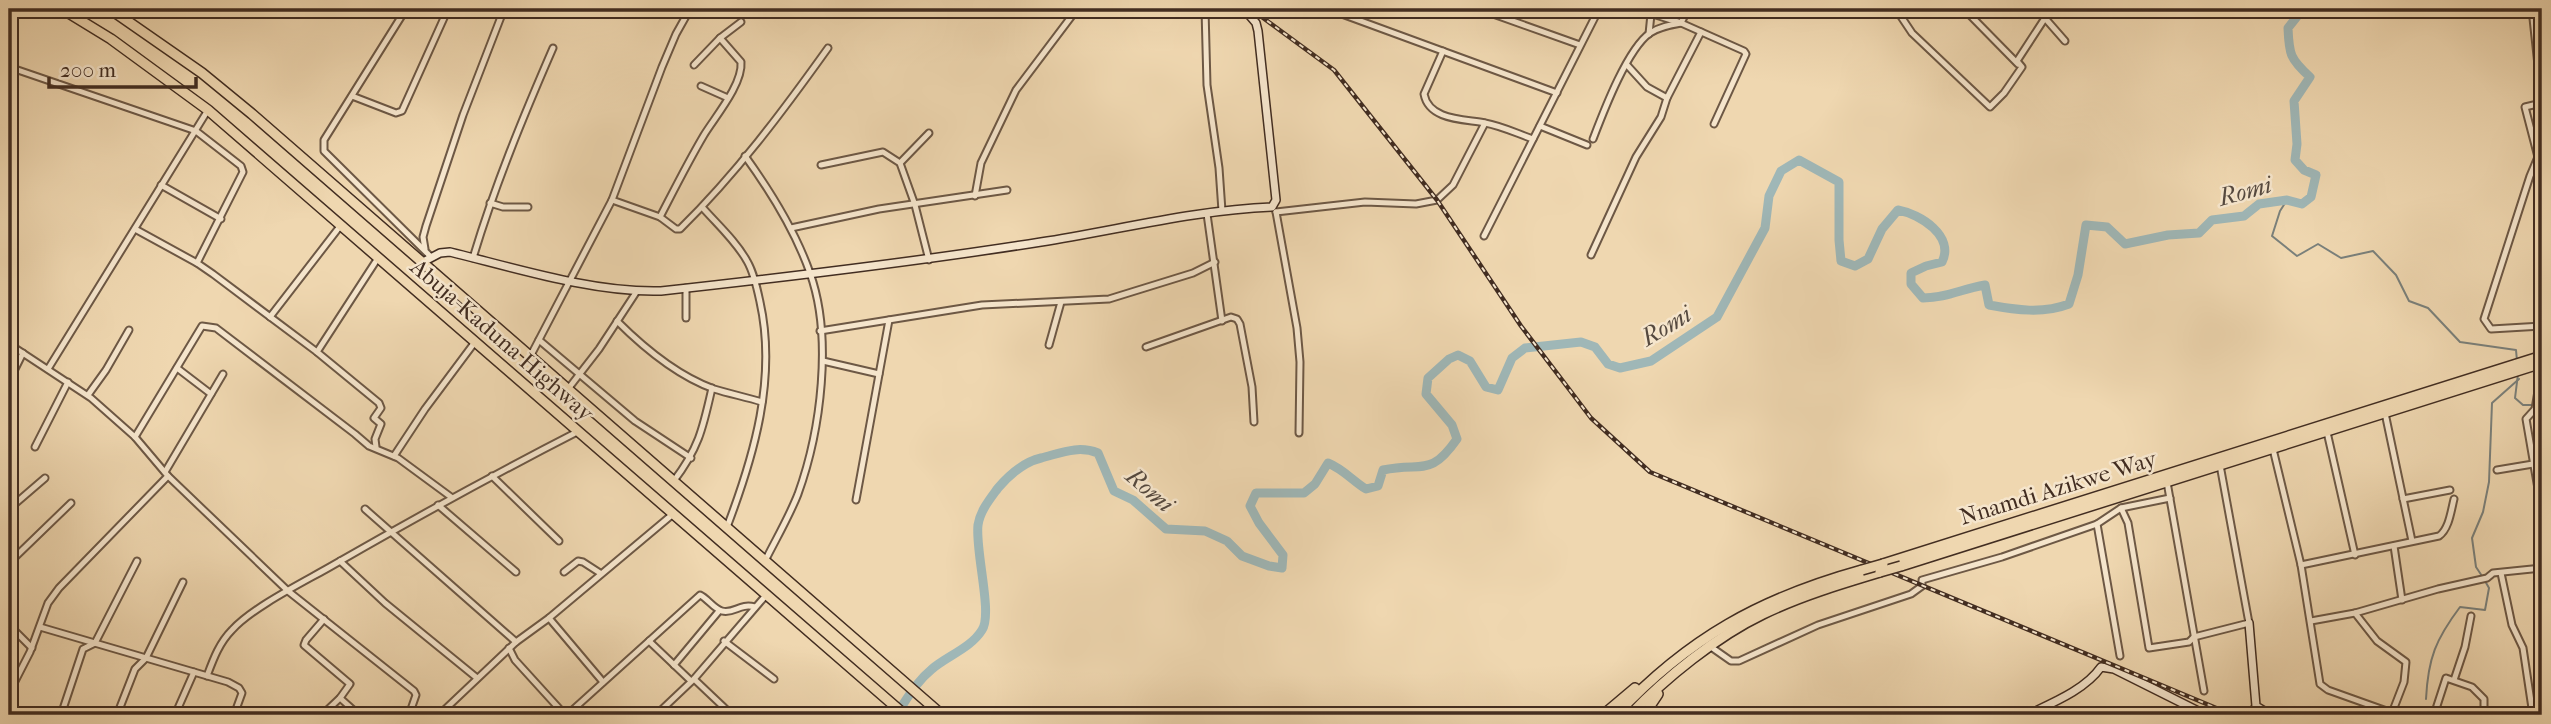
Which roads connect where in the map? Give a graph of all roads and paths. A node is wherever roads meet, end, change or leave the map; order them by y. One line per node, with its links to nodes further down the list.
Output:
1 (62, 9): 42 (highway, Abuja-Kaduna Highway)
2 (110, 9): 78 (highway, Abuja-Kaduna Highway)
3 (406, 9): 39 (street)
4 (448, 9): 39 (street)
5 (486, 9): 21 (street)
6 (505, 9): 21 (street)
7 (691, 9): 60 (street)
8 (1077, 9): 59 (street)
9 (1205, 9): 66 (street)
10 (1244, 9): 65 (street)
11 (1328, 9): 32 (street)
12 (1479, 9): 29 (street)
13 (1599, 9): 29 (street)
14 (1637, 9): 20 (street)
15 (1688, 9): 24 (street)
16 (1896, 9): 36 (street)
17 (1964, 9): 36 (street)
18 (2037, 9): 22 (street)
19 (2532, 9): 54 (street)
20 (1651, 14): 24 (street); 26 (street)
21 (501, 16): 74 (street)
22 (2045, 18): 28 (street); 36 (street)
23 (741, 22): 27 (street)
24 (1681, 23): 25 (street); 26 (street)
25 (1701, 32): 41 (street); 45 (street)
26 (1649, 34): 34 (street)
27 (720, 38): 33 (street); 40 (street)
28 (2065, 41)
29 (1580, 45): 38 (street)
30 (553, 48): 61 (street)
31 (828, 48): 53 (street)
32 (1443, 51): 38 (street); 43 (street)
33 (694, 65)
34 (1627, 65): 41 (street); 51 (street)
35 (9, 67): 47 (street)
36 (2022, 67)
37 (702, 86): 40 (street)
38 (1557, 93): 46 (street)
39 (352, 96): 74 (street)
40 (728, 98): 68 (street)
41 (1667, 99): 75 (street)
42 (208, 110): 47 (street); 70 (highway, Abuja-Kaduna Highway)
43 (1470, 122): 44 (street); 49 (street)
44 (1485, 123): 49 (street); 50 (street)
45 (1714, 124)
46 (1540, 126): 50 (street); 52 (street)
47 (196, 131): 57 (street); 69 (street)
48 (929, 133): 55 (street)
49 (1476, 137): 65 (street)
50 (1533, 139): 73 (street)
51 (1593, 139)
52 (1587, 145)
53 (745, 156): 64 (street); 71 (street)
54 (2540, 157): 93 (street)
55 (900, 163): 56 (street); 62 (street)
56 (821, 164)
57 (161, 185): 69 (street); 72 (street)
58 (1007, 190): 59 (street)
59 (975, 196): 62 (street)
60 (612, 200): 68 (street); 83 (street)
61 (490, 203): 63 (street); 77 (street)
62 (915, 205): 71 (street); 79 (street)
63 (528, 207)
64 (702, 207): 68 (street); 84 (street)
65 (1276, 209): 66 (street); 124 (street)
66 (1222, 211): 67 (street)
67 (1207, 214): 79 (street); 80 (street)
68 (660, 218)
69 (221, 219): 81 (street)
70 (342, 225): 76 (highway, Abuja-Kaduna Highway); 88 (street)
71 (791, 228): 82 (street)
72 (135, 229): 81 (street); 108 (street)
73 (1484, 236)
74 (425, 249): 78 (street)
75 (1591, 255)
76 (379, 257): 97 (highway, Abuja-Kaduna Highway); 101 (street)
77 (473, 258): 78 (street); 83 (street)
78 (427, 260): 103 (highway, Abuja-Kaduna Highway)
79 (929, 260): 82 (street)
80 (1215, 262): 87 (street); 92 (street)
81 (197, 263): 88 (street)
82 (811, 274): 84 (street); 95 (street)
83 (570, 280): 86 (street); 96 (street)
84 (755, 280): 85 (street); 119 (street)
85 (686, 288): 86 (street); 89 (street)
86 (637, 291): 91 (street)
87 (1060, 302): 90 (street); 99 (street)
88 (270, 317): 101 (street)
89 (686, 318)
90 (889, 320): 95 (street); 111 (street)
91 (617, 321): 110 (street); 115 (street)
92 (1222, 321): 100 (street); 121 (street)
93 (2542, 326)
94 (129, 330): 118 (street)
95 (820, 331): 105 (street)
96 (539, 340): 103 (street); 110 (street)
97 (475, 342): 122 (highway, Abuja-Kaduna Highway); 129 (street)
98 (9, 344): 102 (street)
99 (1048, 345)
100 (1146, 347)
101 (317, 352): 127 (street)
102 (23, 353): 108 (street); 112 (street)
103 (531, 355): 116 (highway, Abuja-Kaduna Highway)
104 (2542, 356): 135 (highway, Nnamdi Azikwe Way)
105 (823, 361): 111 (street); 162 (street)
106 (2542, 363): 120 (highway, Nnamdi Azikwe Way)
107 (177, 368): 117 (street); 125 (street); 127 (street)
108 (48, 369): 113 (street)
109 (223, 374): 117 (street)
110 (580, 374): 116 (street); 130 (street)
111 (879, 374): 145 (street)
112 (9, 381)
113 (68, 382): 118 (street); 126 (street)
114 (2542, 384): 131 (street)
115 (712, 388): 119 (street); 130 (street)
116 (568, 389): 138 (highway, Abuja-Kaduna Highway)
117 (211, 394): 134 (street)
118 (88, 395): 125 (street)
119 (762, 402): 154 (street)
120 (2385, 413): 123 (highway, Nnamdi Azikwe Way); 143 (street)
121 (1254, 422)
122 (578, 431): 136 (street); 152 (highway, Abuja-Kaduna Highway)
123 (2327, 432): 128 (highway, Nnamdi Azikwe Way); 159 (street)
124 (1299, 433)
125 (135, 437): 134 (street)
126 (35, 447)
127 (376, 447): 129 (street)
128 (2273, 449): 132 (highway, Nnamdi Azikwe Way); 164 (street)
129 (394, 456): 141 (street)
130 (691, 458): 138 (street)
131 (2533, 464): 133 (street); 151 (street)
132 (2220, 465): 135 (highway, Nnamdi Azikwe Way); 182 (street)
133 (2497, 470)
134 (166, 474): 172 (street); 184 (street)
135 (2179, 474): 139 (highway, Nnamdi Azikwe Way); 165 (highway, Nnamdi Azikwe Way)
136 (492, 476): 141 (street); 156 (street)
137 (46, 478): 149 (street)
138 (673, 482): 154 (highway, Abuja-Kaduna Highway)
139 (2167, 482): 142 (street); 165 (highway, Nnamdi Azikwe Way, bridge)
140 (2450, 490): 143 (street)
141 (451, 497): 147 (street)
142 (2170, 498): 148 (street); 185 (street)
143 (2403, 499): 157 (street)
144 (2454, 499): 157 (street)
145 (856, 500)
146 (71, 503): 163 (street)
147 (438, 505): 155 (street); 167 (street)
148 (2120, 508): 153 (street); 185 (street)
149 (9, 509)
150 (365, 509): 155 (street)
151 (2542, 512)
152 (673, 513): 169 (street); 173 (highway, Abuja-Kaduna Highway)
153 (2096, 524): 190 (street); 195 (street)
154 (727, 527): 162 (highway, Abuja-Kaduna Highway)
155 (392, 531): 161 (street); 188 (street)
156 (559, 541)
157 (2412, 541): 158 (street)
158 (2394, 546): 159 (street); 174 (street)
159 (2355, 555): 164 (street)
160 (137, 561): 189 (street)
161 (340, 561): 172 (street); 200 (street)
162 (765, 561): 223 (highway, Abuja-Kaduna Highway)
163 (9, 563)
164 (2301, 565): 181 (street)
165 (1881, 568): 190 (highway, Nnamdi Azikwe Way); 194 (highway, Nnamdi Azikwe Way, bridge)
166 (2542, 568): 170 (street)
167 (516, 572)
168 (564, 572): 169 (street)
169 (600, 573): 179 (street)
170 (2501, 573): 174 (street); 233 (street)
171 (183, 582): 196 (street)
172 (288, 591): 180 (street); 199 (street)
173 (767, 594): 175 (street); 222 (highway, Abuja-Kaduna Highway)
174 (2402, 600): 177 (street)
175 (755, 607): 176 (street); 187 (street)
176 (719, 611): 186 (street); 197 (street)
177 (2354, 613): 181 (street); 210 (street)
178 (2471, 616): 203 (street)
179 (549, 618): 188 (street); 204 (street)
180 (324, 619): 207 (street); 217 (street)
181 (2311, 621): 210 (street)
182 (2249, 623): 185 (street); 208 (street)
183 (9, 625): 191 (street)
184 (40, 627): 189 (street); 191 (street)
185 (2194, 637): 205 (street)
186 (649, 641): 197 (street); 204 (street)
187 (724, 641): 201 (street); 202 (street)
188 (516, 642): 192 (street)
189 (95, 643): 196 (street); 211 (street)
190 (1711, 647): 193 (highway, Nnamdi Azikwe Way)
191 (32, 648): 206 (street)
192 (509, 648): 200 (street); 219 (street)
193 (1700, 655): 226 (highway, Nnamdi Azikwe Way); 227 (highway)
194 (1678, 656): 224 (highway); 225 (highway, Nnamdi Azikwe Way)
195 (2120, 656)
196 (146, 658): 198 (street); 212 (street)
197 (674, 665): 202 (street)
198 (194, 672): 199 (street); 213 (street)
199 (207, 676): 214 (street)
200 (477, 678): 218 (street)
201 (774, 679)
202 (693, 680): 220 (street); 221 (street)
203 (2454, 680): 209 (street); 232 (street)
204 (603, 682): 219 (street)
205 (2204, 691)
206 (9, 693)
207 (340, 698): 215 (street); 216 (street)
208 (2256, 706): 230 (street); 231 (street)
209 (2484, 713)
210 (2395, 714)
211 (61, 715)
212 (117, 715)
213 (175, 715)
214 (234, 715)
215 (322, 715)
216 (359, 715)
217 (411, 715)
218 (439, 715)
219 (566, 715)
220 (656, 715)
221 (732, 715)
222 (905, 715)
223 (942, 715)
224 (1604, 715)
225 (1616, 715)
226 (1630, 715)
227 (1644, 715)
228 (2027, 715): 229 (street)
229 (2206, 715)
230 (2248, 715)
231 (2271, 715)
232 (2434, 715)
233 (2533, 715)

